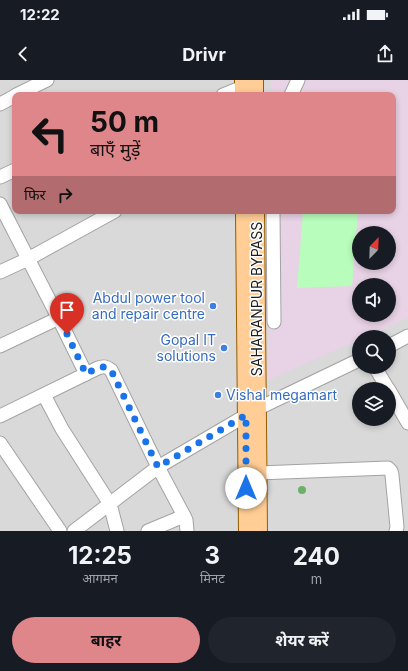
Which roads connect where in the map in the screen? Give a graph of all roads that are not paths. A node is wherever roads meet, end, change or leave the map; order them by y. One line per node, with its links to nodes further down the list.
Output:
1 (47, 80): 4 (street)
2 (298, 80): 6 (street)
3 (248, 87): 5 (street)
4 (22, 92)
5 (232, 92)
6 (292, 92)
7 (12, 97): 8 (street)
8 (0, 104)
9 (12, 172): 10 (street)
10 (0, 178)
11 (0, 204): 16 (street)
12 (110, 214): 16 (street)
13 (244, 214): 27 (main road)
14 (256, 214): 27 (main road, SAHARANPUR BYPASS)
15 (273, 214): 19 (street)
16 (28, 259): 17 (street); 18 (street)
17 (0, 272)
18 (59, 318): 22 (street); 24 (street)
19 (274, 322)
20 (408, 336): 21 (street)
21 (396, 342)
22 (0, 346)
23 (352, 363): 27 (street)
24 (86, 374): 25 (street); 31 (street)
25 (44, 395): 28 (street); 33 (street)
26 (396, 402): 29 (street)
27 (252, 412): 31 (street); 32 (main road, SAHARANPUR BYPASS); 40 (main road)
28 (0, 416)
29 (408, 423)
30 (0, 443): 35 (street)
31 (158, 467): 33 (street); 34 (street)
32 (258, 473): 41 (main road, SAHARANPUR BYPASS); 42 (street)
33 (110, 504): 36 (street); 37 (street)
34 (184, 516): 38 (street); 39 (street)
35 (60, 531)
36 (74, 531)
37 (117, 531)
38 (148, 531)
39 (187, 531)
40 (247, 531)
41 (259, 531)
42 (396, 531)

